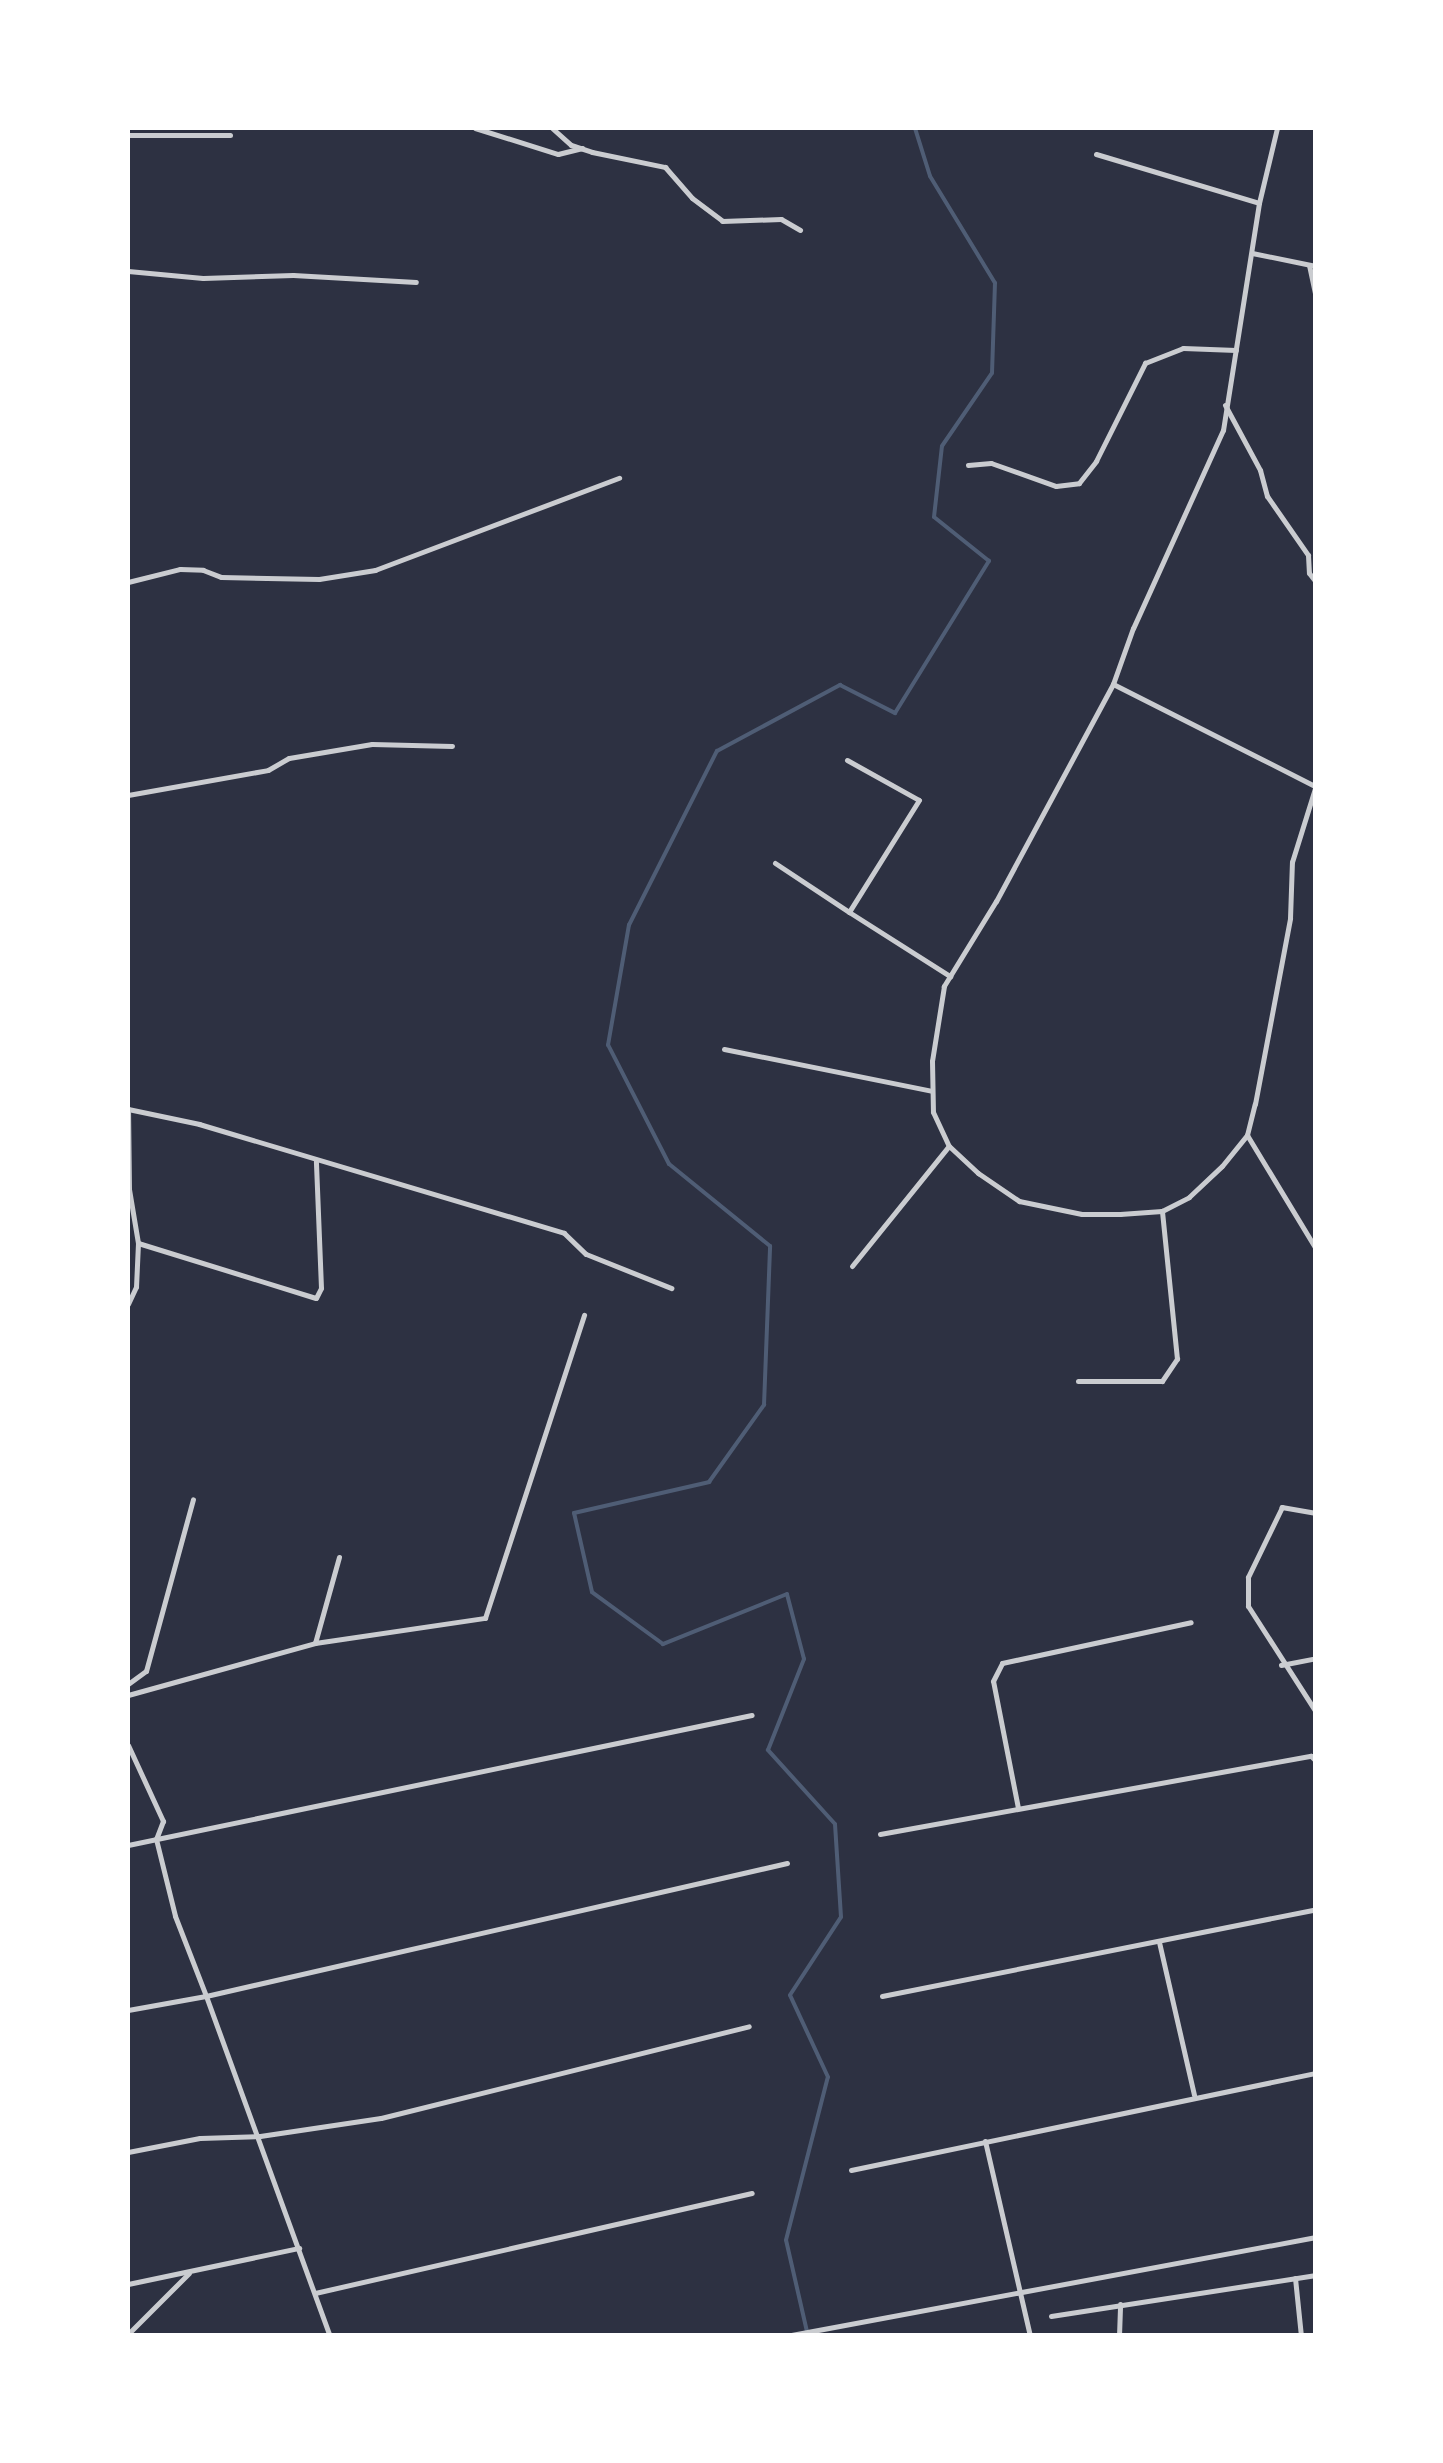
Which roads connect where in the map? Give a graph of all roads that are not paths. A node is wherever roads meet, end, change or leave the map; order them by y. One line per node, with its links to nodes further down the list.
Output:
1 (476, 128): 6 (street)
2 (552, 128): 6 (street)
3 (1277, 128): 8 (street)
4 (128, 135): 5 (street)
5 (230, 135)
6 (582, 148): 9 (street)
7 (1096, 154): 8 (street)
8 (1259, 203): 10 (street)
9 (800, 230)
10 (1252, 254): 11 (street); 15 (street)
11 (1312, 265): 14 (street)
12 (128, 271): 13 (street)
13 (416, 282)
14 (1316, 299)
15 (1236, 350): 16 (street); 17 (street)
16 (1224, 404): 20 (street); 21 (street)
17 (968, 466)
18 (620, 478): 19 (street)
19 (128, 582)
20 (1316, 582)
21 (1113, 684): 24 (street); 28 (street)
22 (452, 746): 25 (street)
23 (848, 760): 27 (street)
24 (1315, 785): 32 (street)
25 (128, 795)
26 (774, 863): 27 (street)
27 (850, 912): 28 (street)
28 (950, 976): 30 (street)
29 (724, 1049): 30 (street)
30 (932, 1090): 33 (street)
31 (128, 1109): 34 (street); 36 (street)
32 (1247, 1135): 35 (street); 37 (street)
33 (949, 1146): 35 (street); 38 (street)
34 (316, 1162): 36 (street); 39 (street)
35 (1162, 1212): 42 (street)
36 (138, 1243): 40 (street)
37 (1316, 1249)
38 (852, 1266)
39 (671, 1288)
40 (128, 1304)
41 (584, 1316): 47 (street)
42 (1078, 1381)
43 (194, 1499): 50 (street)
44 (1316, 1513): 49 (street)
45 (339, 1557): 47 (street)
46 (1191, 1622): 56 (street)
47 (315, 1643): 51 (street)
48 (1316, 1658): 49 (street)
49 (1281, 1664): 52 (street)
50 (128, 1684)
51 (128, 1694)
52 (1316, 1712)
53 (752, 1715): 58 (street)
54 (128, 1744): 58 (street)
55 (1316, 1760): 56 (street)
56 (1018, 1808): 57 (street)
57 (880, 1834)
58 (156, 1839): 59 (street); 63 (street)
59 (128, 1846)
60 (787, 1863): 63 (street)
61 (1316, 1909): 62 (street)
62 (1159, 1942): 64 (street); 68 (street)
63 (206, 1996): 65 (street); 69 (street)
64 (882, 1996)
65 (128, 2010)
66 (749, 2026): 69 (street)
67 (1316, 2073): 68 (street)
68 (1194, 2096): 70 (street)
69 (260, 2136): 71 (street); 75 (street)
70 (984, 2141): 72 (street); 81 (street)
71 (128, 2152)
72 (850, 2170)
73 (752, 2193): 80 (street)
74 (1316, 2237): 81 (street)
75 (300, 2248): 76 (street); 80 (street)
76 (190, 2271): 79 (street); 84 (street)
77 (1316, 2276): 78 (street)
78 (1295, 2278): 82 (street); 89 (street)
79 (128, 2284)
80 (316, 2293): 85 (street)
81 (1022, 2293): 86 (street); 87 (street)
82 (1120, 2304): 83 (street); 88 (street)
83 (1051, 2316)
84 (128, 2334)
85 (330, 2336)
86 (786, 2336)
87 (1030, 2336)
88 (1118, 2336)
89 (1301, 2336)

